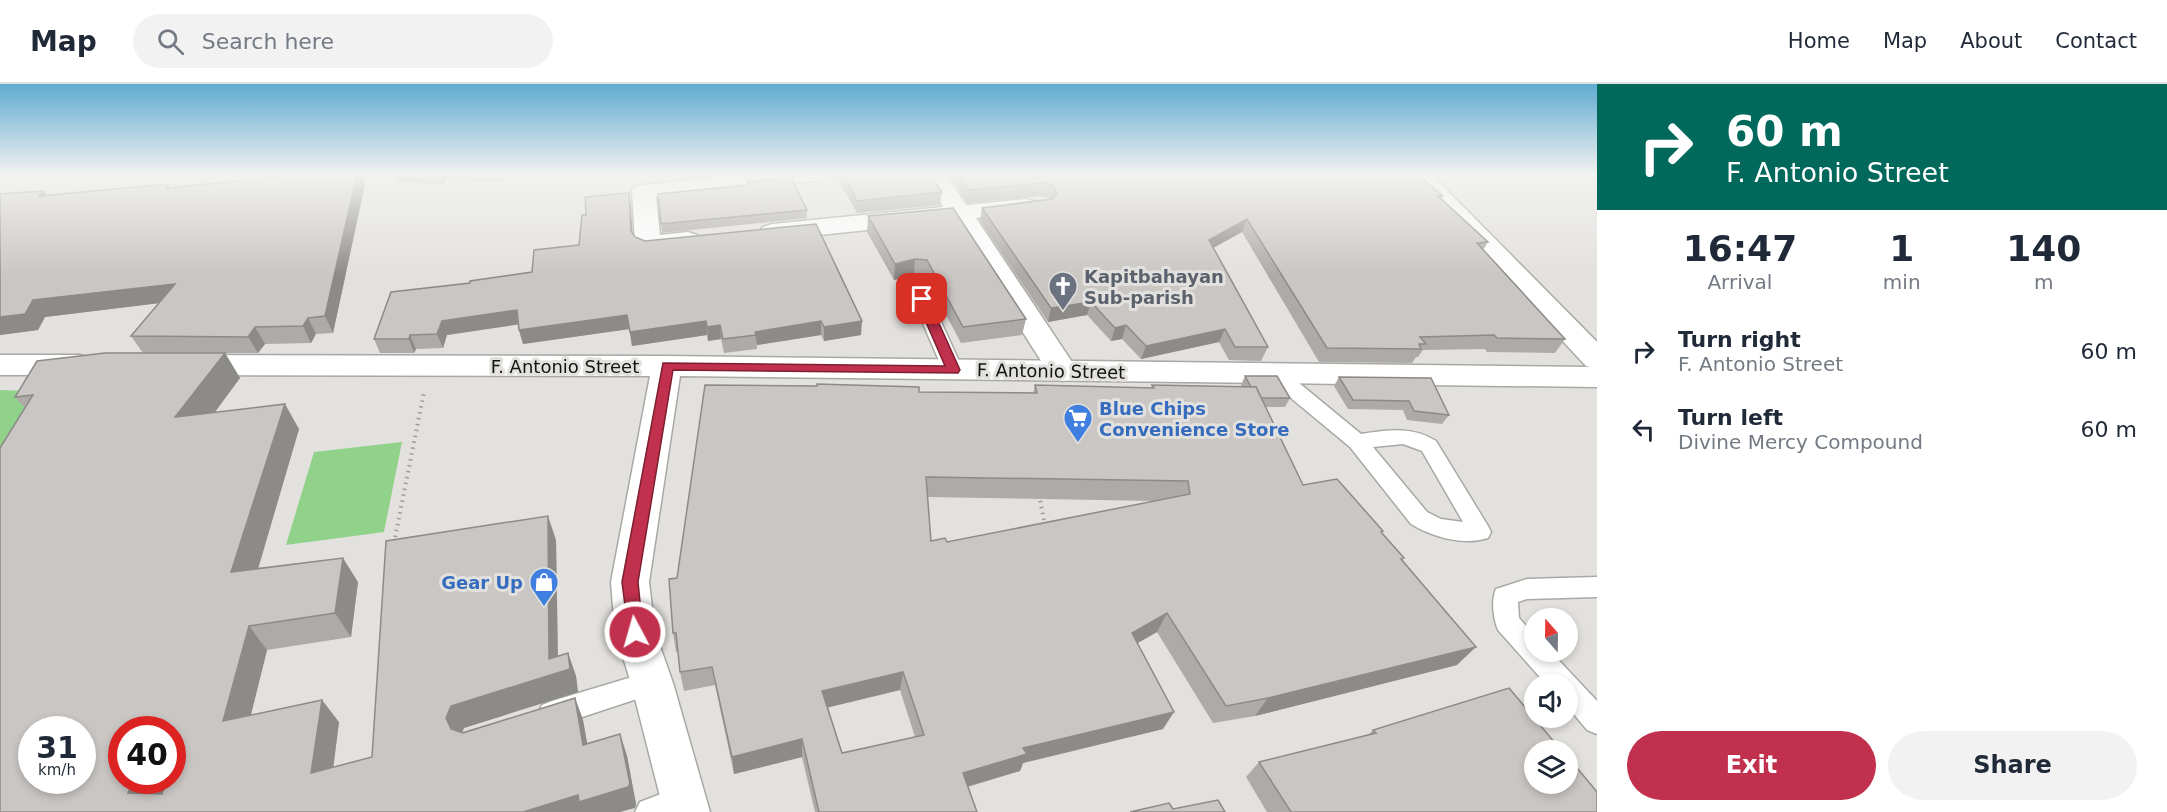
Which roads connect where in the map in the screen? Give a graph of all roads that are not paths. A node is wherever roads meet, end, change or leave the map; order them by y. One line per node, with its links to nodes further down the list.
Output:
1 (645, 208): 7 (street)
2 (957, 208): 5 (street)
3 (1010, 208): 5 (street)
4 (1451, 208): 9 (street)
5 (960, 213): 6 (street); 15 (street)
6 (752, 234)
7 (706, 239)
8 (915, 282): 14 (lane)
9 (1597, 359)
10 (0, 365): 11 (street)
11 (105, 365)
12 (164, 365): 13 (street, F. Antonio Street)
13 (667, 366): 14 (street, F. Antonio Street); 21 (street)
14 (953, 370): 15 (street, F. Antonio Street)
15 (1063, 371): 16 (street, F. Antonio Street)
16 (1275, 374): 17 (street, F. Antonio Street); 18 (lane)
17 (1597, 377)
18 (1357, 442): 18 (lane)
19 (1597, 587): 20 (lane)
20 (1554, 674)
21 (652, 683): 24 (lane); 25 (street)
22 (1578, 699): 23 (lane)
23 (1597, 721)
24 (527, 722)
25 (674, 808)

